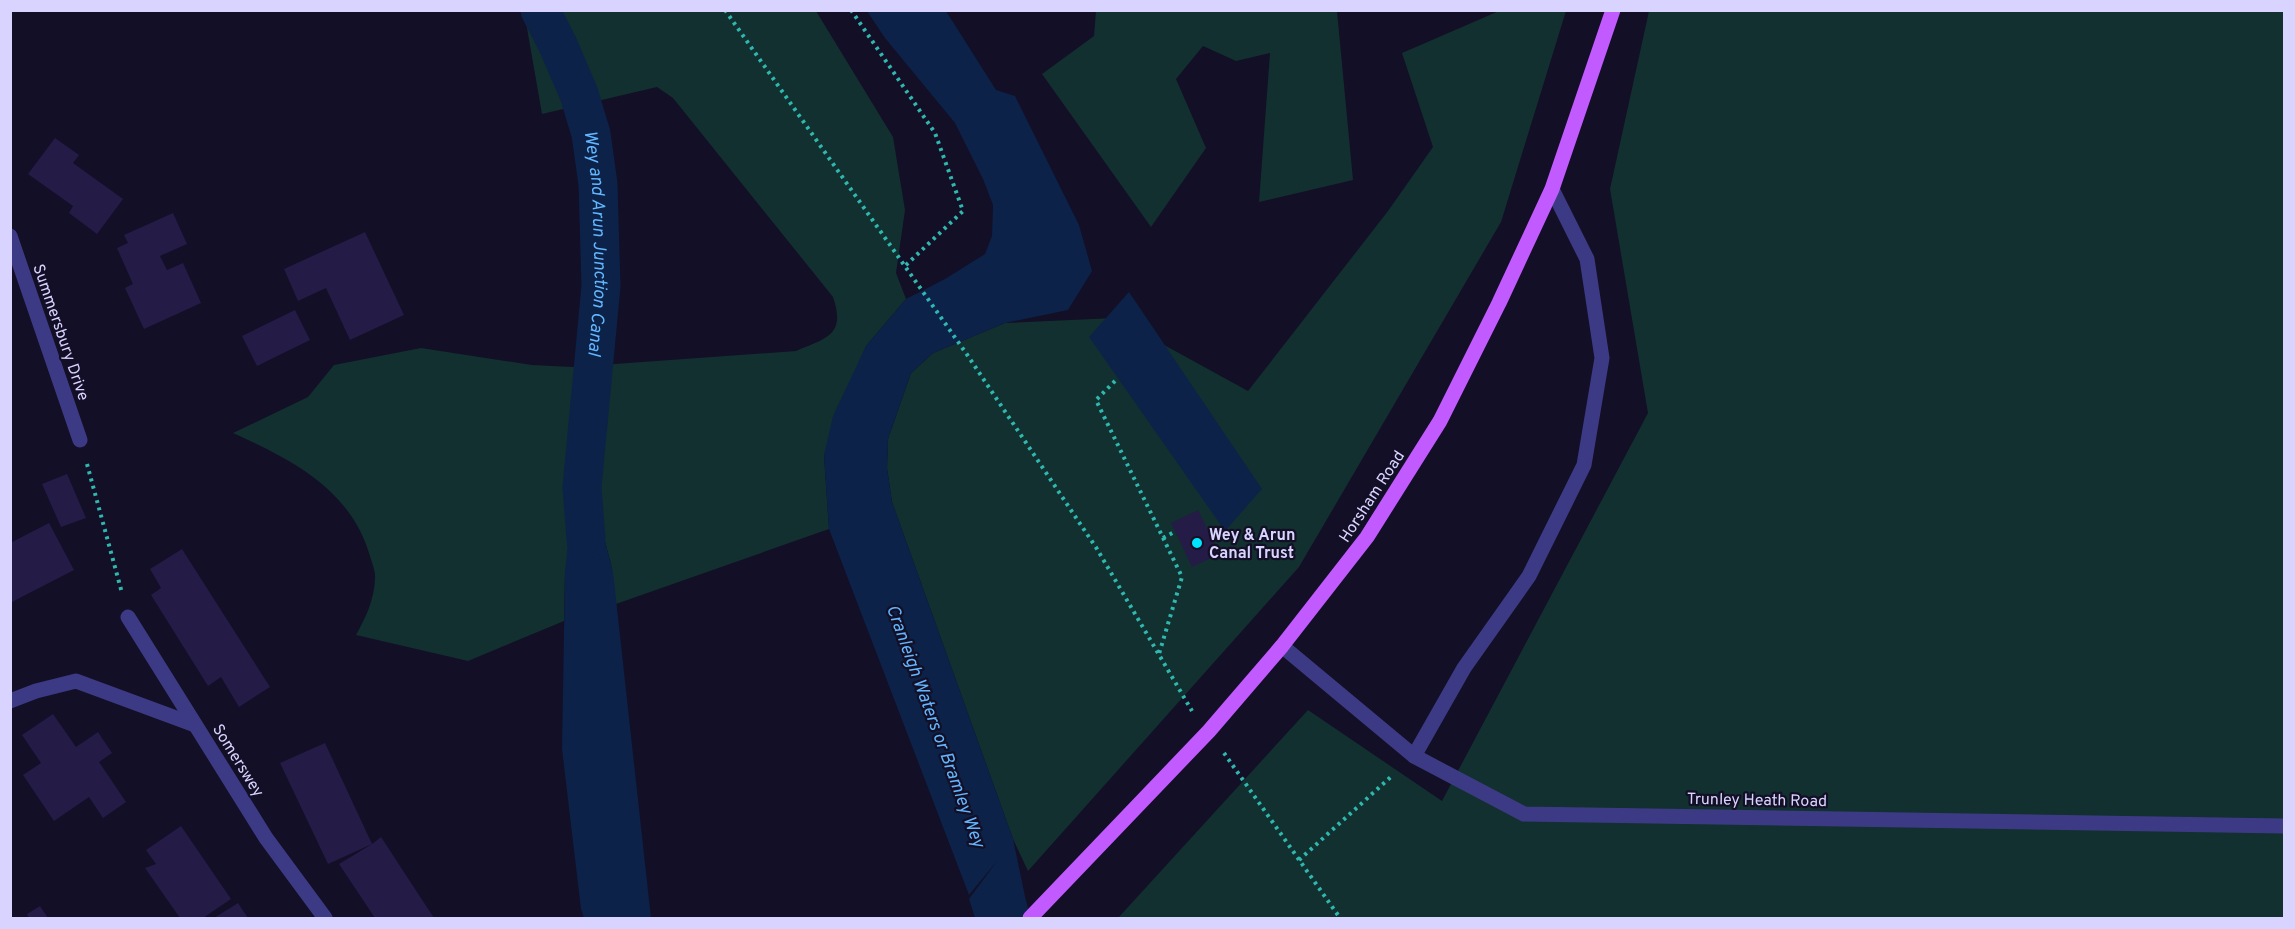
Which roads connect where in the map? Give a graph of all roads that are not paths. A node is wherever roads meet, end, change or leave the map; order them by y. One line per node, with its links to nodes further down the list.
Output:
1 (1613, 10): 2 (main road, Horsham Road)
2 (1552, 189): 6 (main road, Horsham Road); 9 (street)
3 (10, 236): 4 (street, Summersbury Drive)
4 (80, 440)
5 (128, 617): 8 (street, Somerswey)
6 (1282, 646): 9 (street, Trunley Heath Road); 12 (main road, Horsham Road)
7 (10, 701): 8 (street)
8 (195, 725): 11 (street, Somerswey)
9 (1414, 756): 10 (street, Trunley Heath Road)
10 (2284, 826)
11 (324, 918)
12 (1030, 918)

